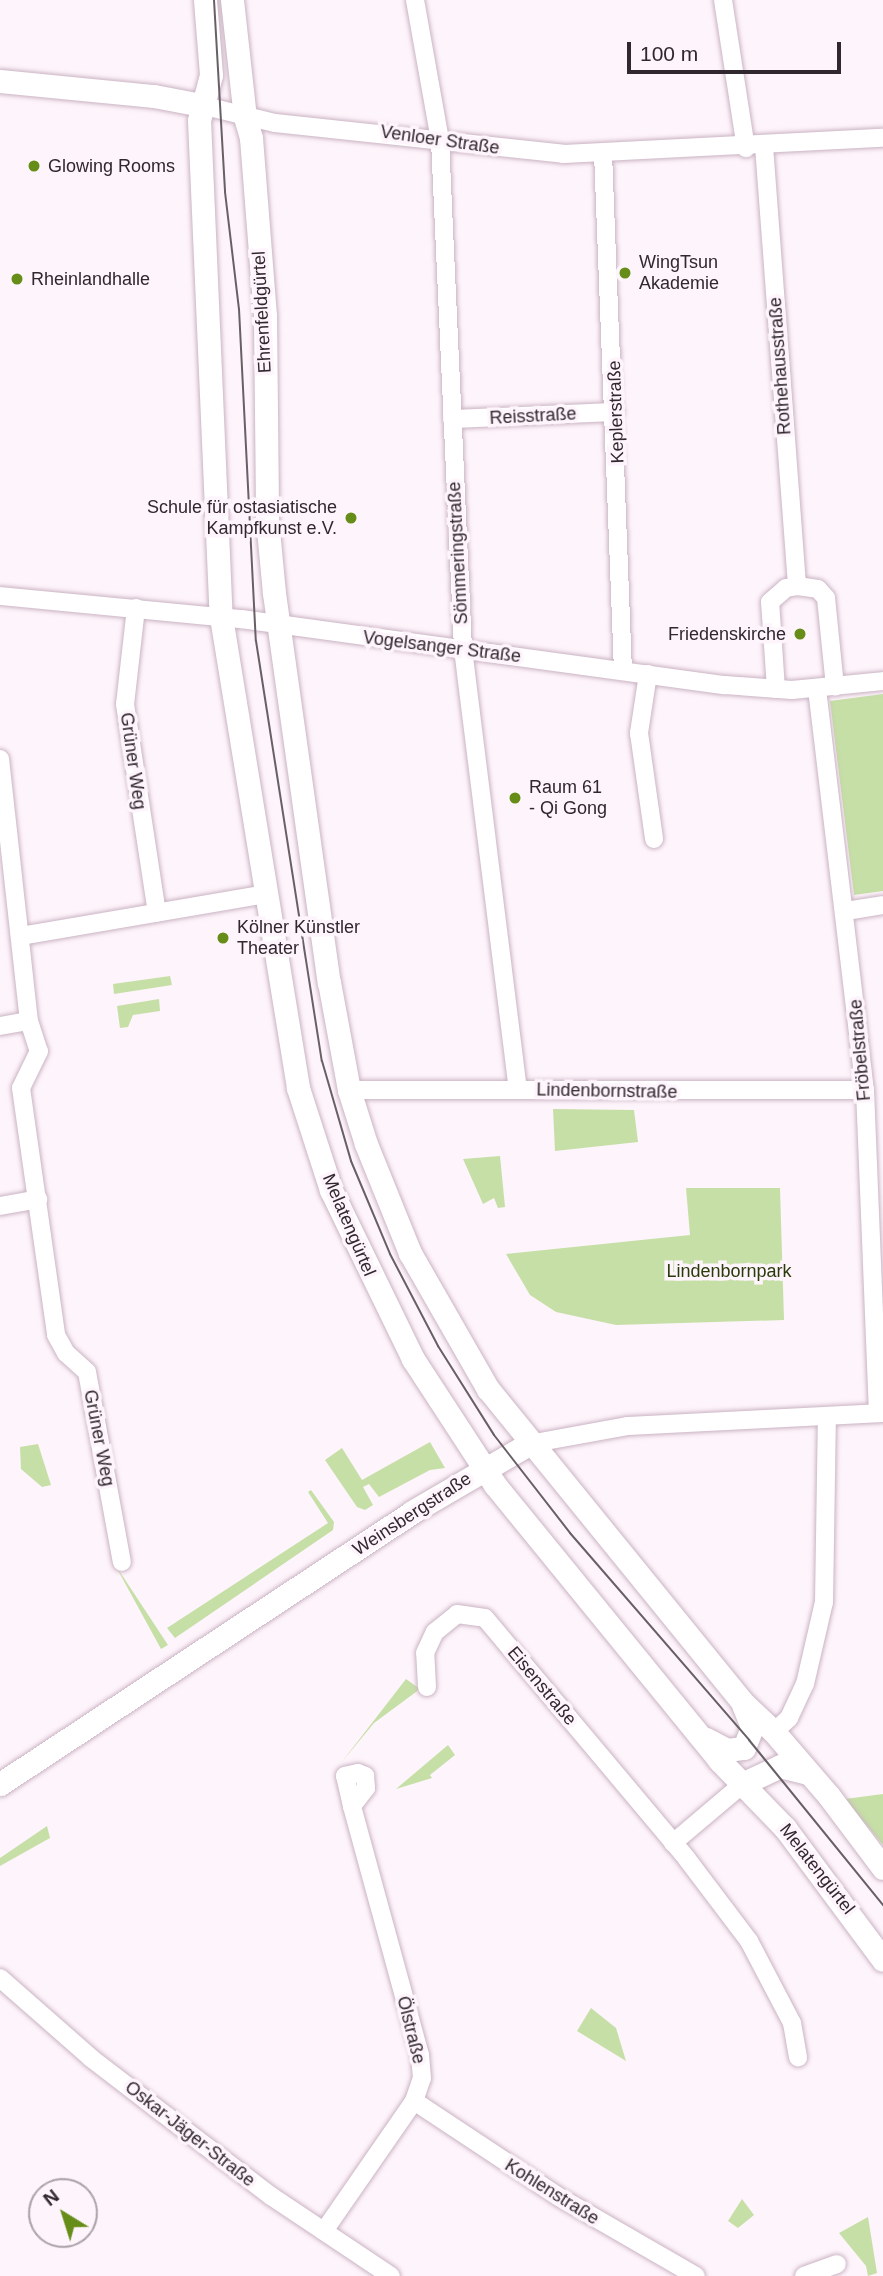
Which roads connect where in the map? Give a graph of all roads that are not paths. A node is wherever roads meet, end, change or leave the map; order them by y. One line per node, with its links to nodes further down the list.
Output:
1 (205, 0): 6 (main road)
2 (232, 0): 7 (main road, Ehrenfeldgürtel)
3 (415, 0): 9 (street, Sömmeringstraße)
4 (723, 0): 10 (street, Rothehausstraße)
5 (0, 81): 6 (main road, Venloer Straße)
6 (201, 105): 7 (street, Venloer Straße); 17 (main road)
7 (245, 117): 9 (street, Venloer Straße); 18 (main road, Ehrenfeldgürtel)
8 (883, 138): 10 (street, Venloer Straße)
9 (440, 140): 11 (street, Venloer Straße); 13 (street, Sömmeringstraße)
10 (755, 147): 11 (street, Venloer Straße); 14 (street, Rothehausstraße)
11 (603, 153): 12 (street, Keplerstraße)
12 (615, 412): 13 (street, Reisstraße); 20 (street, Keplerstraße)
13 (452, 419): 19 (street, Sömmeringstraße)
14 (797, 586): 23 (street); 24 (street)
15 (0, 596): 16 (street, Vogelsanger Straße)
16 (136, 608): 17 (street, Vogelsanger Straße); 31 (street, Grüner Weg)
17 (221, 617): 18 (street, Vogelsanger Straße); 28 (main road, Melatengürtel)
18 (279, 626): 19 (street, Vogelsanger Straße); 36 (main road, Melatengürtel)
19 (463, 649): 20 (street, Vogelsanger Straße); 35 (street, Sömmeringstraße)
20 (623, 671): 21 (street, Vogelsanger Straße)
21 (649, 674): 24 (street, Vogelsanger Straße); 27 (street)
22 (883, 681): 23 (street, Vogelsanger Straße)
23 (835, 687): 25 (street, Vogelsanger Straße)
24 (776, 689): 25 (street, Vogelsanger Straße)
25 (817, 689): 30 (street, Fröbelstraße)
26 (0, 760): 32 (street, Grüner Weg)
27 (654, 839)
28 (265, 894): 31 (street); 43 (main road, Melatengürtel)
29 (883, 905): 30 (street)
30 (846, 911): 37 (street, Fröbelstraße)
31 (157, 913): 32 (street)
32 (20, 936): 33 (street, Grüner Weg)
33 (29, 1021): 34 (street); 38 (street, Grüner Weg)
34 (0, 1026)
35 (518, 1089): 36 (street, Lindenbornstraße); 37 (street, Lindenbornstraße)
36 (349, 1090): 42 (main road, Melatengürtel)
37 (865, 1090): 40 (street, Fröbelstraße)
38 (38, 1199): 39 (street); 44 (street, Grüner Weg)
39 (0, 1206)
40 (881, 1413): 41 (street, Weinsbergstraße)
41 (827, 1417): 42 (street, Weinsbergstraße); 47 (street)
42 (529, 1444): 43 (main road, Weinsbergstraße); 46 (main road, Melatengürtel)
43 (482, 1467): 48 (main road, Melatengürtel); 51 (main road, Weinsbergstraße)
44 (122, 1562)
45 (427, 1687): 53 (street, Eisenstraße)
46 (743, 1703): 47 (main road, Melatengürtel); 48 (main road, Melatengürtel)
47 (775, 1732): 49 (main road, Melatengürtel)
48 (701, 1736): 50 (main road, Melatengürtel)
49 (808, 1773): 50 (main road); 54 (main road, Melatengürtel)
50 (744, 1783): 53 (street); 55 (main road, Melatengürtel)
51 (0, 1784)
52 (352, 1806): 58 (street, Ölstraße)
53 (673, 1843): 57 (street, Eisenstraße)
54 (883, 1868)
55 (883, 1959)
56 (0, 1979): 59 (street, Oskar-Jäger-Straße)
57 (798, 2057)
58 (414, 2101): 59 (street, Ölstraße); 62 (street, Kohlenstraße)
59 (324, 2231): 61 (street, Oskar-Jäger-Straße)
60 (837, 2264): 63 (street)
61 (391, 2276)
62 (696, 2276)
63 (804, 2276)

